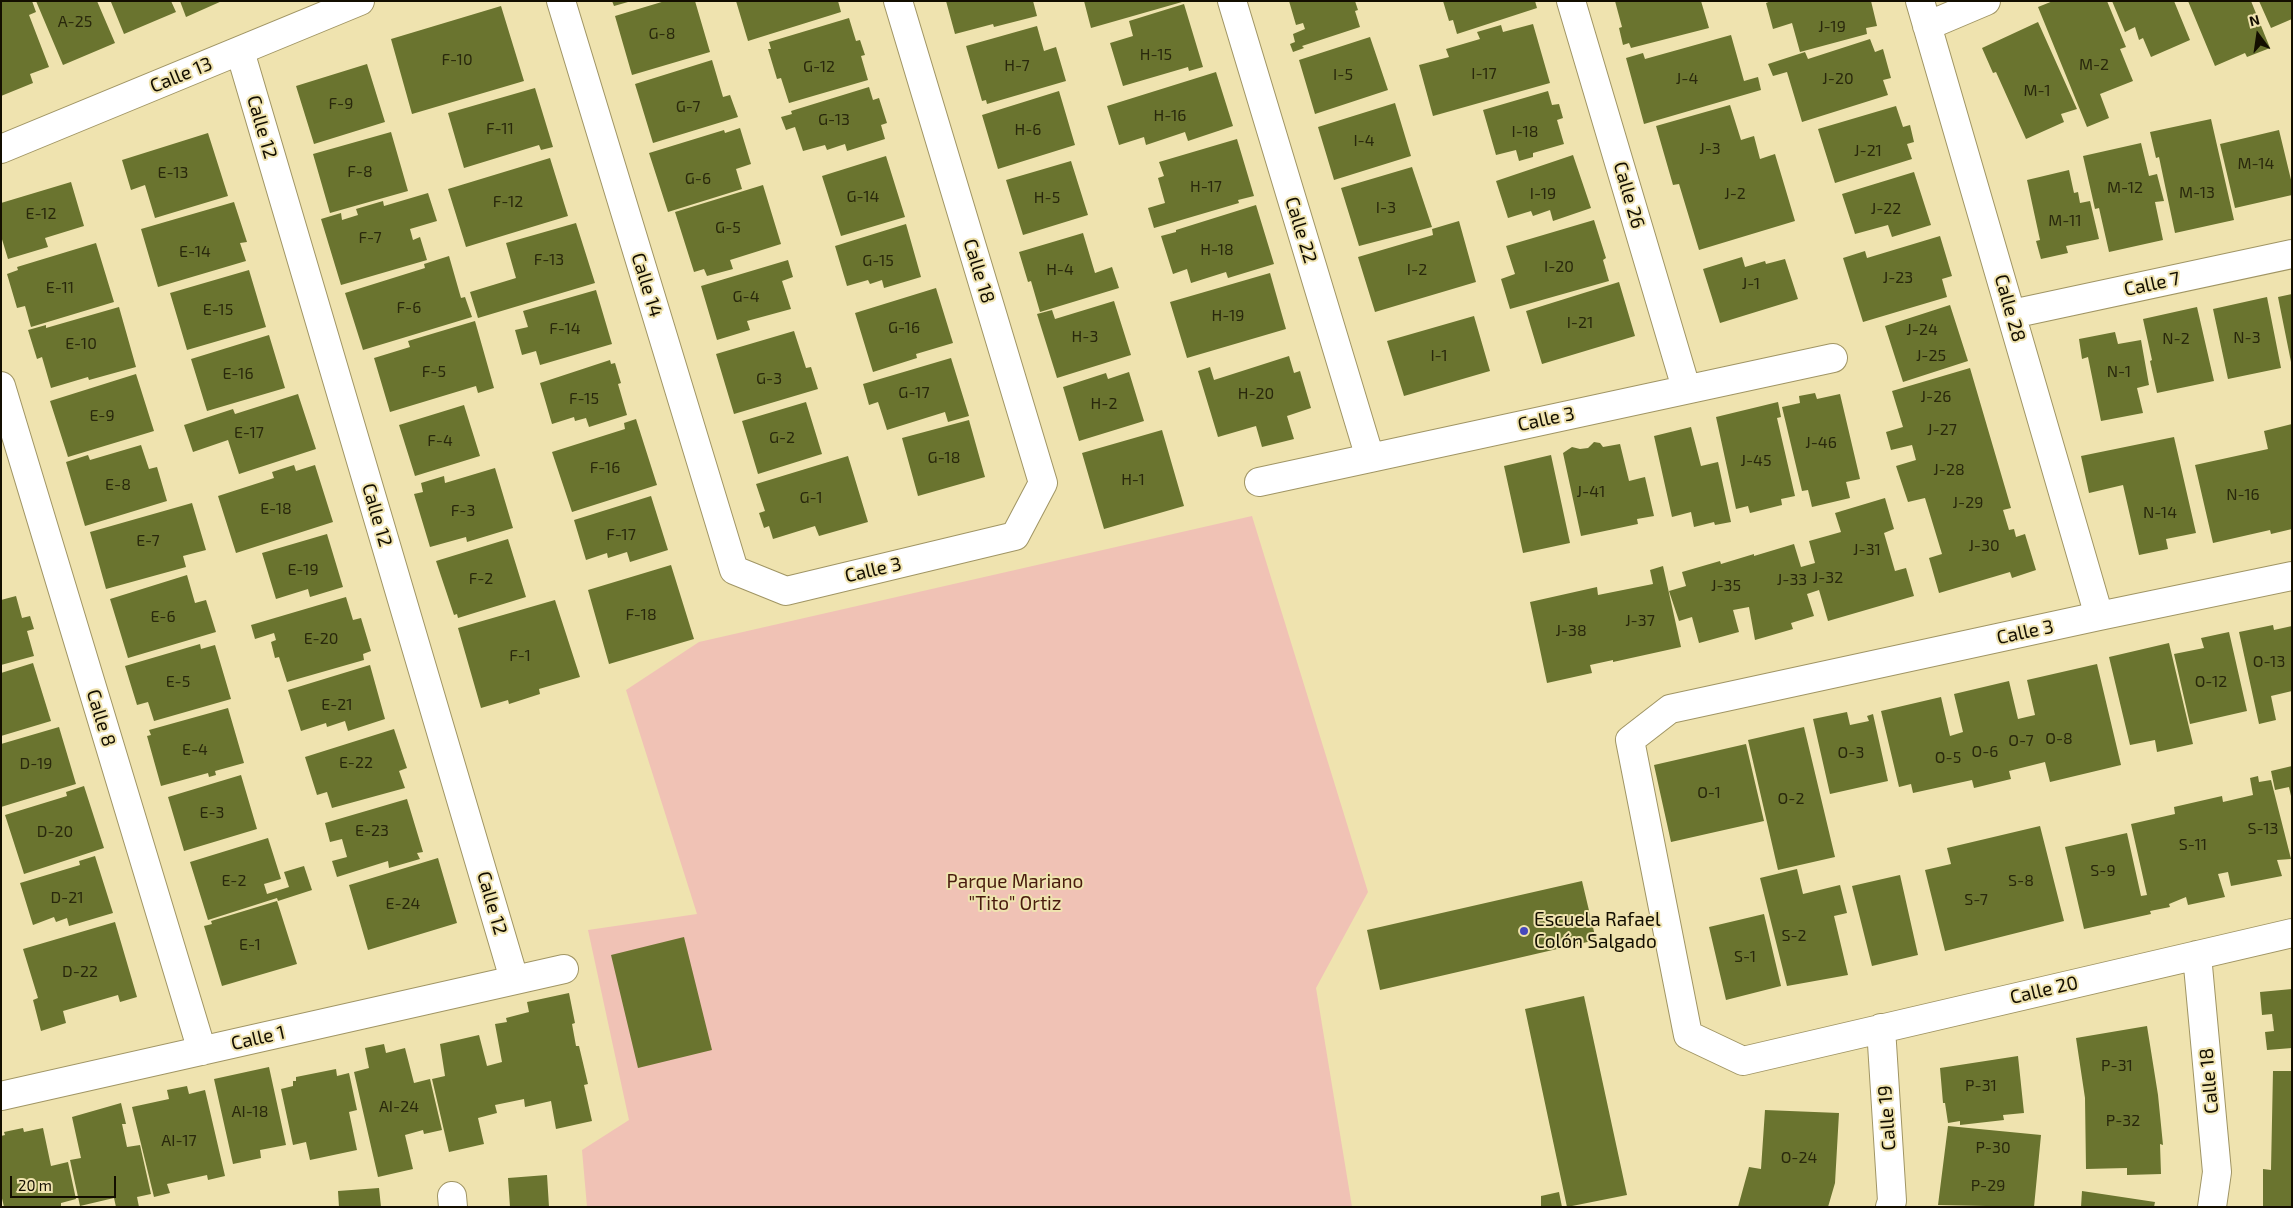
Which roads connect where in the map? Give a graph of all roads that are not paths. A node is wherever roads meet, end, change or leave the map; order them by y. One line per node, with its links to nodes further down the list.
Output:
1 (360, 1): 8 (street, Calle 13)
2 (561, 1): 18 (street, Calle 14)
3 (898, 1): 17 (street, Calle 18)
4 (1232, 1): 15 (street, Calle 22)
5 (1571, 1): 14 (street, Calle 26)
6 (1986, 1): 7 (street)
7 (1923, 14): 11 (street, Calle 28)
8 (240, 51): 9 (street, Calle 13); 24 (street, Calle 12)
9 (1, 149)
10 (2292, 254): 11 (street, Calle 7)
11 (2012, 314): 20 (street, Calle 28)
12 (1833, 358): 14 (street, Calle 3)
13 (1, 386): 27 (street, Calle 8)
14 (1686, 388): 15 (street, Calle 3)
15 (1370, 458): 16 (street, Calle 3)
16 (1259, 482)
17 (1015, 536): 18 (street, Calle 3)
18 (734, 570)
19 (2292, 576): 20 (street, Calle 3)
20 (2099, 616): 26 (street, Calle 3)
21 (2292, 933): 22 (street, Calle 20)
22 (2197, 955): 25 (street, Calle 20); 30 (street, Calle 18)
23 (564, 969): 24 (street, Calle 1)
24 (514, 979): 27 (street, Calle 1)
25 (1881, 1028): 26 (street, Calle 20); 29 (street, Calle 19)
26 (1797, 1048)
27 (202, 1051): 28 (street, Calle 1)
28 (1, 1096)
29 (1890, 1207)
30 (2212, 1207)

